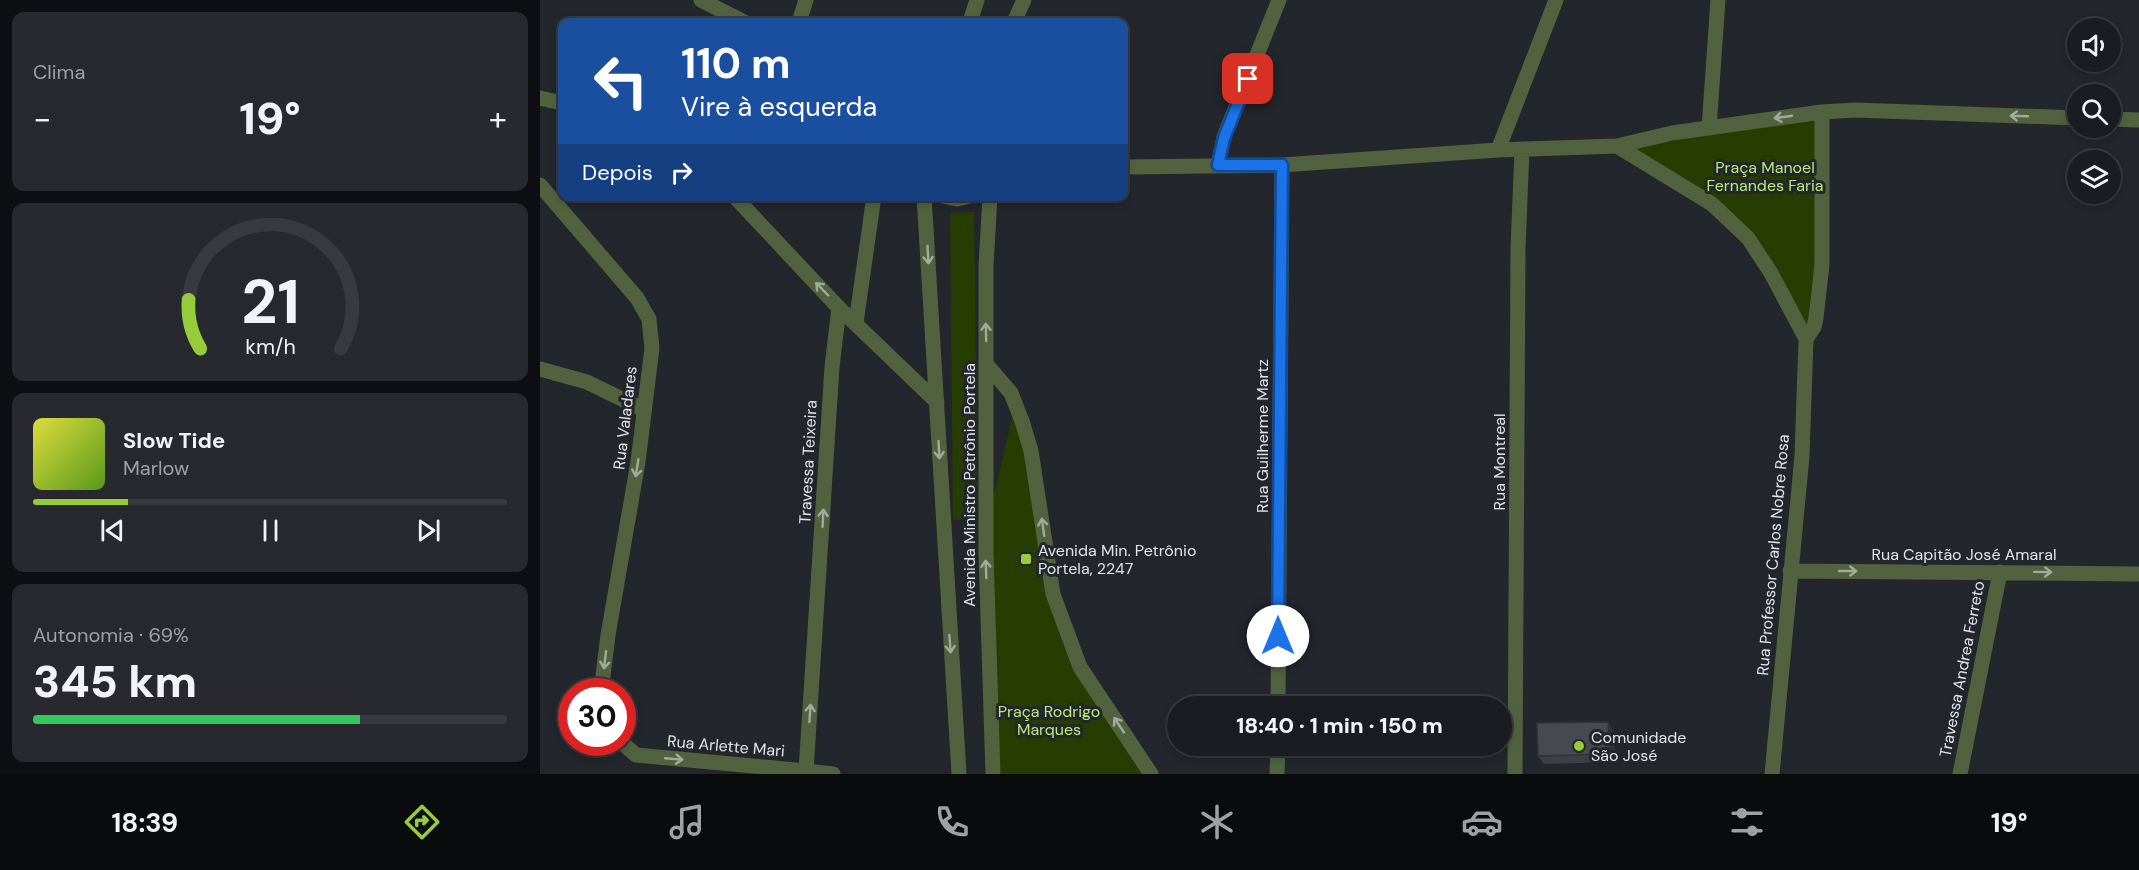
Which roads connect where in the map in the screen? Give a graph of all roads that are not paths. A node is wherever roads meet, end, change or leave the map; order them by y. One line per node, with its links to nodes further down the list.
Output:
1 (701, 0): 8 (street)
2 (806, 0): 9 (street)
3 (977, 0): 10 (street)
4 (1024, 0): 11 (street)
5 (1279, 0): 22 (street)
6 (1556, 0): 20 (street)
7 (1718, 0): 18 (street)
8 (736, 18)
9 (800, 18)
10 (971, 18)
11 (1016, 18)
12 (540, 98): 13 (street)
13 (558, 102)
14 (1822, 112): 15 (street, one-way to 14); 18 (street, one-way to 18); 32 (street, Rua Professor Carlos Nobre Rosa)
15 (2067, 118)
16 (2121, 119): 17 (street)
17 (2139, 120)
18 (1709, 128): 19 (street)
19 (1617, 146): 21 (street); 32 (street, Rua Professor Carlos Nobre Rosa)
20 (1498, 150): 21 (street); 23 (street)
21 (1522, 150): 50 (street, Rua Montreal)
22 (1218, 165): 23 (street); 24 (street)
23 (1282, 165): 41 (street, Rua Guilherme Martz)
24 (1128, 167)
25 (540, 185): 36 (street, Rua Valadares)
26 (739, 201): 30 (street, one-way to 26)
27 (873, 201): 31 (street)
28 (924, 201): 35 (street, Avenida Ministro Petrônio Portela, one-way to 35)
29 (990, 201): 33 (street, Avenida Ministro Petrônio Portela, one-way to 29)
30 (839, 308): 31 (street, Avenida Ministro Petrônio Portela); 44 (street, Travessa Teixeira, one-way to 30)
31 (856, 323): 35 (street, Avenida Ministro Petrônio Portela)
32 (1806, 339): 37 (street, Rua Professor Carlos Nobre Rosa)
33 (987, 365): 47 (street, Avenida Ministro Petrônio Portela, one-way to 33); 48 (street, one-way to 33)
34 (540, 369): 36 (street)
35 (937, 402): 46 (street, Avenida Ministro Petrônio Portela, one-way to 46)
36 (644, 410): 40 (street, Rua Valadares, one-way to 40)
37 (1790, 571): 38 (street, Rua Capitão José Amaral, one-way to 38); 51 (street, Rua Professor Carlos Nobre Rosa)
38 (2000, 572): 39 (street, Rua Capitão José Amaral, one-way to 39); 52 (street, Travessa Andrea Ferreto)
39 (2139, 574)
40 (603, 678)
41 (1278, 696)
42 (636, 755): 44 (street, Rua Arlette Mari, one-way to 44)
43 (1278, 756): 49 (street)
44 (806, 771): 45 (street, Rua Arlette Mari)
45 (833, 774)
46 (959, 774)
47 (993, 774)
48 (1151, 774)
49 (1278, 774)
50 (1515, 774)
51 (1772, 774)
52 (1960, 774)

